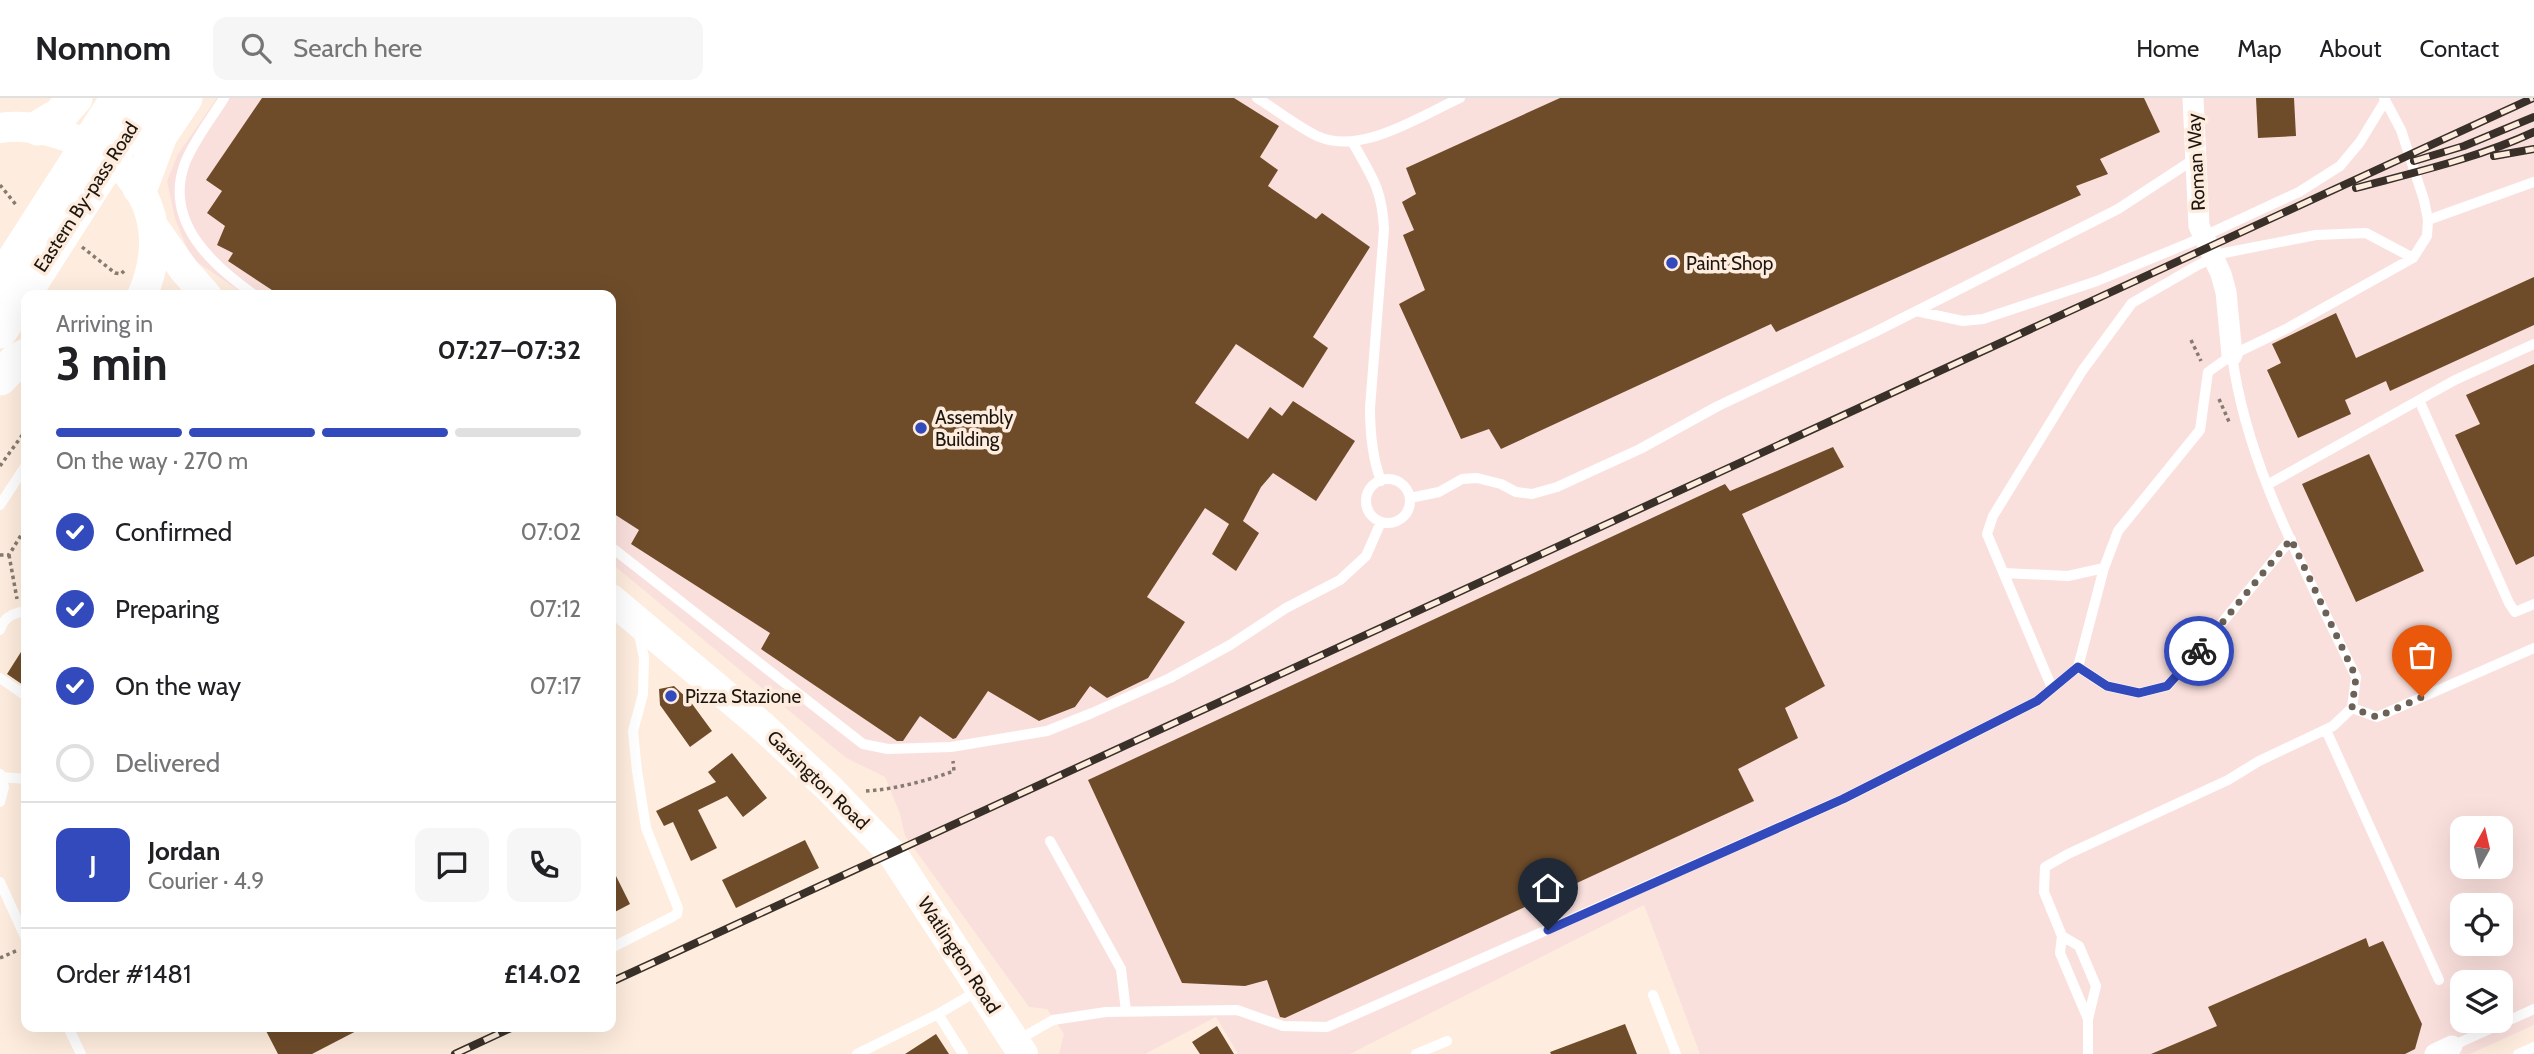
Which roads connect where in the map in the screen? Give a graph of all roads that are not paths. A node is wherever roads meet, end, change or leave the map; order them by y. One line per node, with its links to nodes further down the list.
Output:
1 (75, 98): 9 (highway)
2 (185, 98): 13 (highway)
3 (224, 98): 22 (lane)
4 (1257, 98): 10 (lane)
5 (1460, 98): 10 (lane)
6 (2193, 98): 11 (street, Roman Way)
7 (2385, 99): 14 (lane); 16 (lane)
8 (130, 103): 18 (highway, Eastern By-pass Road); 19 (highway, Eastern By-pass Road)
9 (12, 127): 13 (main road)
10 (1353, 143): 33 (lane)
11 (2196, 158): 16 (street, Roman Way); 24 (lane)
12 (2534, 182): 14 (lane)
13 (140, 188): 15 (main road)
14 (2428, 220): 17 (lane)
15 (155, 229): 20 (main road); 21 (main road)
16 (2201, 233): 24 (lane); 28 (street)
17 (2413, 258): 28 (lane); 41 (lane)
18 (0, 282)
19 (22, 290)
20 (145, 290)
21 (202, 290)
22 (248, 290)
23 (21, 292): 25 (highway, Eastern By-pass Road)
24 (1916, 311): 35 (lane)
25 (0, 329): 26 (main road)
26 (21, 339)
27 (2534, 344): 31 (lane)
28 (2232, 355): 34 (lane); 40 (lane)
29 (21, 359): 30 (highway)
30 (0, 379)
31 (2419, 400): 34 (lane); 43 (lane)
32 (21, 473): 36 (lane)
33 (1381, 481): 35 (lane); 37 (lane)
34 (2267, 485): 38 (lane)
35 (1410, 498): 37 (lane)
36 (0, 505)
37 (1381, 522): 39 (lane)
38 (2291, 539): 48 (lane); 52 (lane)
39 (616, 551)
40 (2104, 568): 41 (lane); 48 (lane)
41 (2004, 573): 50 (lane)
42 (616, 604): 45 (main road, Garsington Road)
43 (2534, 604)
44 (19, 611): 46 (lane)
45 (637, 622): 58 (main road, Garsington Road); 62 (lane)
46 (0, 630)
47 (2534, 648): 52 (lane)
48 (2078, 667): 50 (lane)
49 (0, 678): 51 (lane)
50 (2052, 688): 67 (lane)
51 (21, 693)
52 (2352, 708): 53 (lane)
53 (2326, 730): 61 (lane); 63 (lane)
54 (1, 776): 55 (lane); 56 (lane)
55 (21, 778)
56 (0, 802)
57 (1050, 841): 67 (lane)
58 (894, 856): 64 (main road, Watlington Road)
59 (0, 882): 60 (lane)
60 (21, 928)
61 (2062, 936): 69 (lane); 69 (lane)
62 (616, 945)
63 (2439, 980)
64 (981, 989): 68 (lane); 73 (main road, Watlington Road)
65 (1653, 995): 79 (lane)
66 (2534, 1009): 74 (lane)
67 (1126, 1011): 73 (lane)
68 (938, 1014): 76 (lane); 77 (lane)
69 (2088, 1019): 80 (lane)
70 (70, 1032): 75 (lane)
71 (1447, 1041): 78 (lane)
72 (2534, 1047): 81 (lane)
73 (1019, 1048)
74 (2443, 1050)
75 (81, 1054)
76 (857, 1054)
77 (963, 1054)
78 (1416, 1054)
79 (1676, 1054)
80 (2088, 1054)
81 (2518, 1054)

